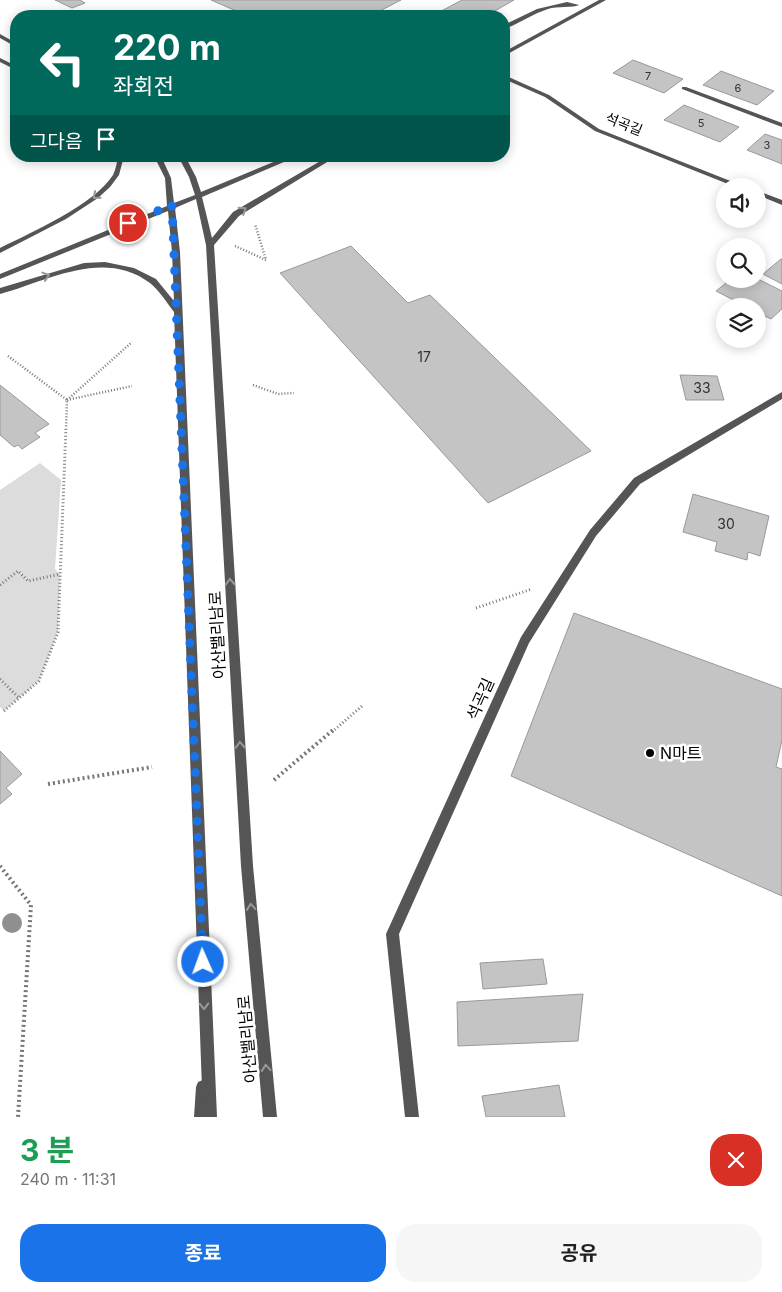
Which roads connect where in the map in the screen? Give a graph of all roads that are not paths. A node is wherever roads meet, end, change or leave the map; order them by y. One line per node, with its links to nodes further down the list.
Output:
1 (603, 0): 4 (street)
2 (576, 5): 3 (street)
3 (510, 24)
4 (510, 51)
5 (510, 80): 13 (street, 석곡길)
6 (684, 88): 7 (street)
7 (782, 125)
8 (119, 162): 19 (street, one-way to 19)
9 (160, 162): 17 (street, 아산밸리남로)
10 (184, 162): 14 (street, 아산밸리남로)
11 (280, 162): 14 (street)
12 (324, 162): 18 (street, one-way to 12)
13 (720, 178)
14 (199, 195): 17 (street); 18 (street, 아산밸리남로)
15 (766, 196): 16 (street)
16 (782, 203)
17 (172, 205): 20 (street); 22 (street, 아산밸리남로)
18 (210, 245): 27 (street, 아산밸리남로, one-way to 18)
19 (0, 252)
20 (0, 277)
21 (0, 291): 22 (street, one-way to 22)
22 (178, 312): 24 (street, 아산밸리남로, one-way to 24)
23 (782, 395): 28 (street, 석곡길)
24 (206, 1041): 25 (street); 26 (street, 아산밸리남로)
25 (201, 1117)
26 (210, 1117)
27 (270, 1117)
28 (412, 1117)

